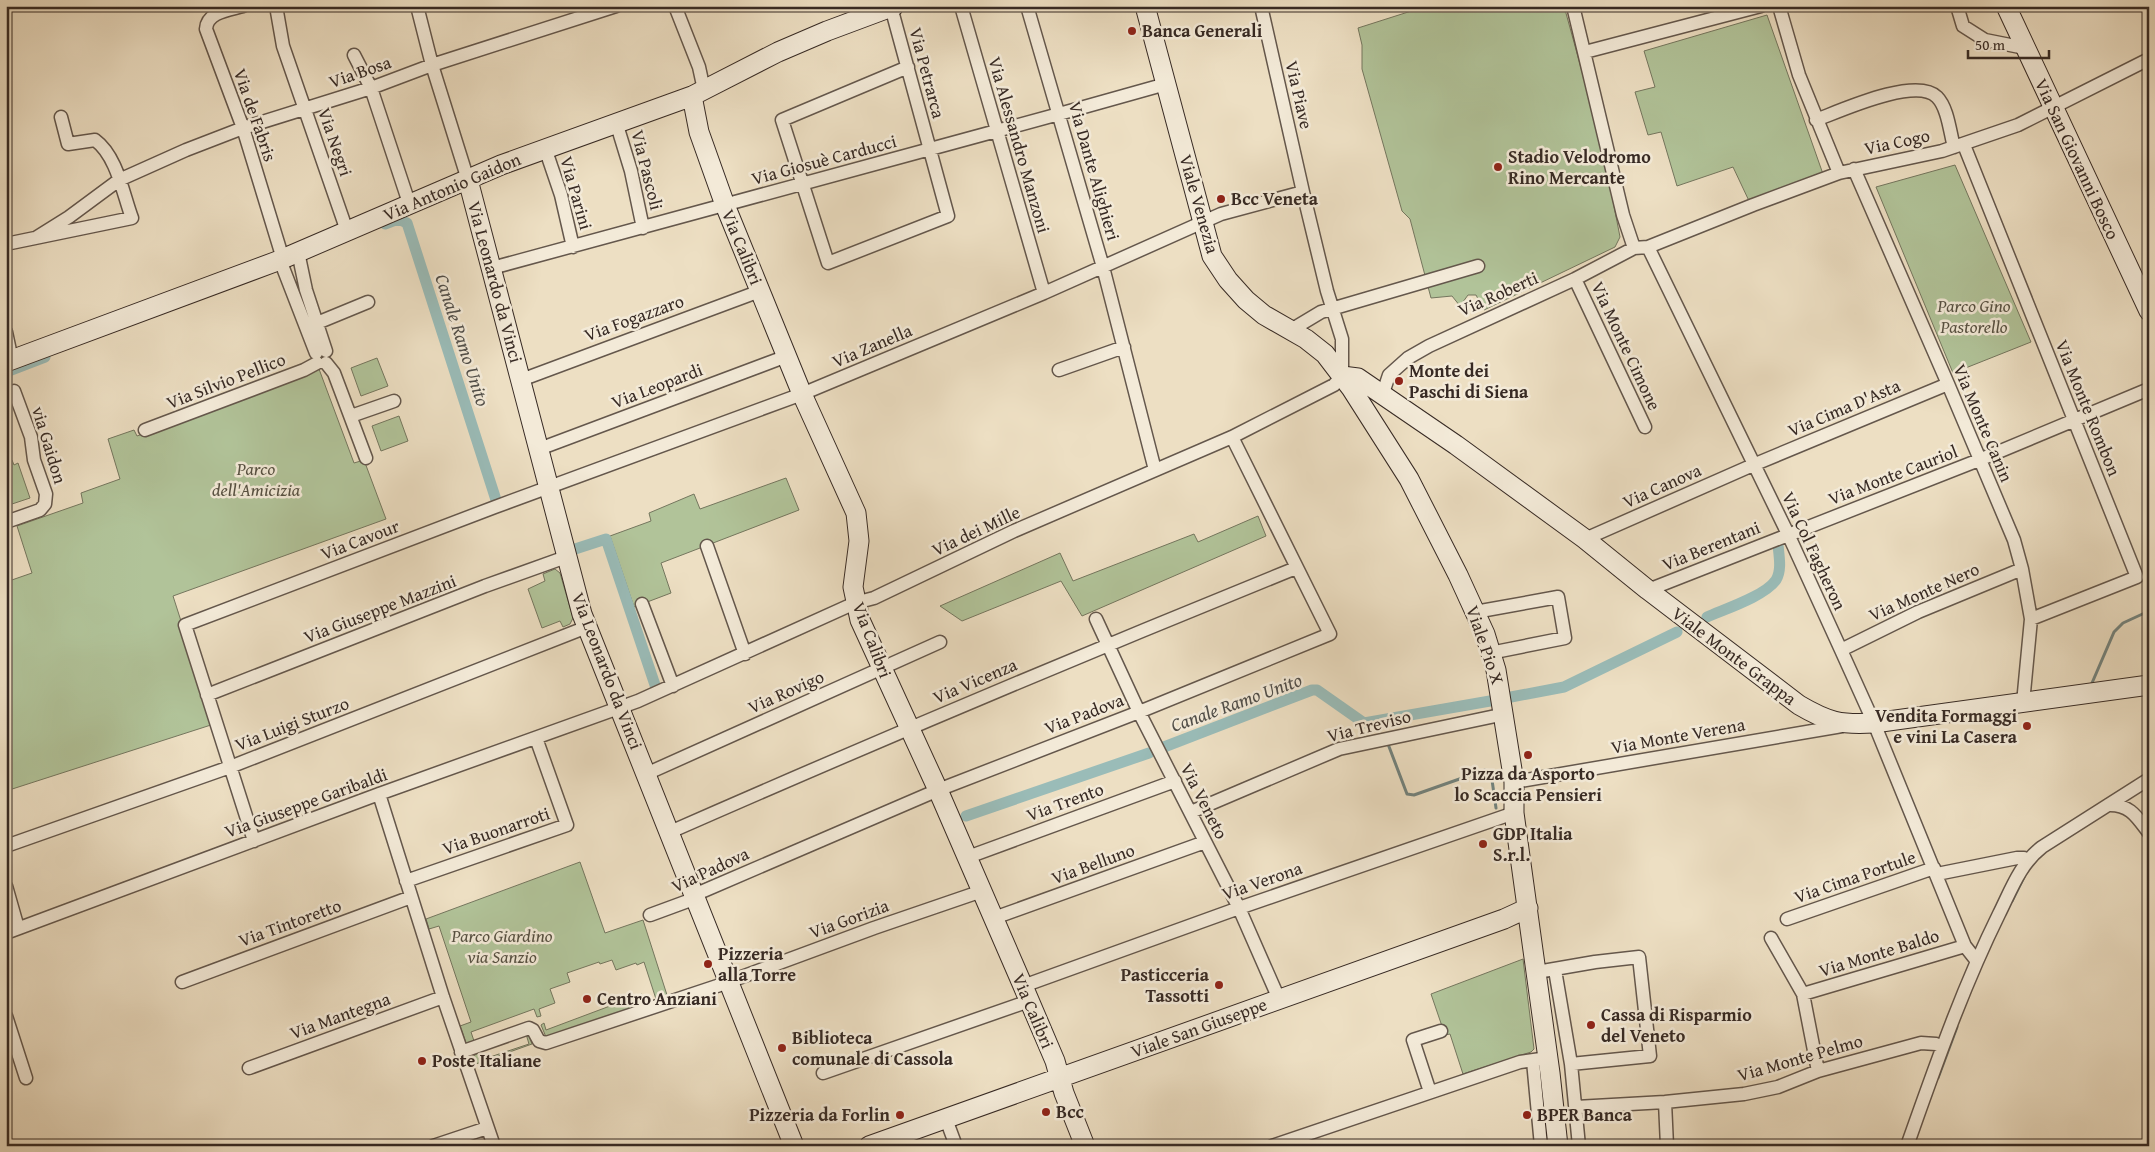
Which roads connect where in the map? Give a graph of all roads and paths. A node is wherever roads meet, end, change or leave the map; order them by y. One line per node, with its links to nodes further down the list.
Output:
1 (243, 6): 31 (street, Via de Fabris)
2 (276, 6): 25 (street, Via Negri)
3 (417, 6): 20 (street)
4 (616, 6): 20 (street, Via Bosa)
5 (675, 6): 24 (street)
6 (960, 6): 32 (street, Via Alessandro Manzoni)
7 (1027, 6): 27 (street, Via Dante Alighieri)
8 (1145, 6): 22 (street, Viale Venezia)
9 (1261, 6): 41 (street, Via Piave)
10 (1573, 6): 17 (street)
11 (1762, 6): 17 (street)
12 (1779, 6): 29 (street)
13 (1957, 6): 16 (street)
14 (2006, 6): 16 (street, Via San Giovanni Bosco)
15 (893, 7): 21 (street, Via Petrarca); 24 (street, Via Antonio Gaidon)
16 (2026, 48): 26 (street, Via San Giovanni Bosco)
17 (1585, 52): 51 (street)
18 (354, 55): 23 (street)
19 (2149, 59): 26 (street, Via Cogo)
20 (432, 65): 23 (street, Via Bosa); 39 (street)
21 (908, 68): 35 (street, Via Petrarca); 40 (street)
22 (1166, 84): 27 (street, Via Giosuè Carducci); 44 (street, Viale Venezia)
23 (371, 88): 25 (street, Via Bosa); 42 (street)
24 (698, 93): 30 (street, Via Antonio Gaidon); 43 (street, Via Calibri)
25 (305, 108): 31 (street, Via Bosa); 46 (street, Via Negri)
26 (2053, 108): 33 (street, Via Cogo); 61 (street, Via San Giovanni Bosco)
27 (1059, 114): 32 (street, Via Giosuè Carducci); 54 (street, Via Dante Alighieri)
28 (61, 118): 38 (street, Via Bosa)
29 (1816, 120): 33 (street, Via Monte Rombon); 37 (street)
30 (616, 122): 34 (street, Via Antonio Gaidon); 45 (street, Via Pascoli)
31 (243, 128): 38 (street, Via Bosa); 52 (street, Via de Fabris)
32 (997, 130): 35 (street, Via Giosuè Carducci); 58 (street, Via Alessandro Manzoni)
33 (1959, 146): 36 (street, Via Cogo); 81 (street, Via Monte Rombon)
34 (545, 148): 39 (street, Via Antonio Gaidon); 49 (street, Via Parini)
35 (930, 149): 40 (street, Via Giosuè Carducci); 40 (street, Via Petrarca)
36 (1854, 169): 37 (street, Via Cogo); 74 (street, Via Monte Canin)
37 (1839, 173): 50 (street, Via Cogo)
38 (119, 180): 47 (street, Via Bosa); 47 (street, Via Bosa)
39 (468, 180): 42 (street, Via Antonio Gaidon); 55 (street, Via Leonardo da Vinci)
40 (802, 184): 43 (street, Via Giosuè Carducci)
41 (1303, 192): 44 (street); 60 (street, Via Piave)
42 (409, 203): 46 (street, Via Antonio Gaidon)
43 (725, 205): 45 (street, Via Giosuè Carducci); 57 (street, Via Calibri)
44 (1203, 223): 54 (street, Via Zanella); 63 (street, Viale Venezia)
45 (644, 228): 49 (street, Via Giosuè Carducci)
46 (347, 231): 52 (street, Via Antonio Gaidon)
47 (37, 237): 48 (street, Via Bosa)
48 (6, 244)
49 (573, 247): 55 (street, Via Giosuè Carducci)
50 (1648, 247): 51 (street, Via Roberti); 89 (street, Via Col Fagheron)
51 (1634, 248): 56 (street, Via Roberti)
52 (287, 257): 62 (street); 69 (street); 70 (street, Via Antonio Gaidon)
53 (1478, 266): 60 (street)
54 (1103, 267): 58 (street, Via Zanella); 66 (street, Via Dante Alighieri)
55 (492, 268): 73 (street, Via Leonardo da Vinci)
56 (1575, 279): 78 (street, Via Roberti); 82 (street, Via Monte Cimone)
57 (760, 291): 68 (street, Via Calibri); 73 (street, Via Fogazzaro)
58 (1044, 294): 77 (street, Via Zanella)
59 (368, 302): 62 (street)
60 (1333, 308): 63 (street); 65 (street, Via Piave)
61 (2149, 311)
62 (317, 323): 69 (street)
63 (1291, 330): 67 (street, Viale Venezia)
64 (6, 332): 70 (street)
65 (1342, 339): 67 (street); 72 (street, Via Piave)
66 (1124, 346): 71 (street); 90 (street, Via Dante Alighieri)
67 (1324, 354): 72 (street, Viale Pio X)
68 (787, 356): 77 (street, Via Calibri); 86 (street, Via Leopardi)
69 (321, 358): 80 (street); 84 (street, Via Silvio Pellico)
70 (9, 361)
71 (1059, 370)
72 (1342, 376): 78 (street, Viale Monte Grappa); 83 (street, Viale Pio X); 85 (street, Via dei Mille)
73 (521, 380): 86 (street, Via Leonardo da Vinci)
74 (1948, 384): 88 (street, Via Monte Canin); 89 (street, Via Cima D'Asta)
75 (2149, 389): 81 (street, Via Monte Cauriol)
76 (6, 394): 92 (street, via Gaidon)
77 (802, 394): 91 (street, Via Zanella); 100 (street, Via Calibri)
78 (1382, 396): 83 (street); 94 (street, Viale Monte Grappa)
79 (394, 401): 80 (street)
80 (351, 416): 87 (street)
81 (2074, 420): 88 (street, Via Monte Cauriol); 104 (street, Via Monte Rombon)
82 (1644, 427)
83 (1375, 429): 102 (street, Viale Pio X)
84 (145, 430)
85 (1232, 437): 90 (street, Via dei Mille); 97 (street, Via Padova)
86 (539, 449): 91 (street, Via Leonardo da Vinci)
87 (366, 458)
88 (1979, 460): 93 (street, Via Monte Cauriol); 98 (street, Via Monte Canin)
89 (1753, 466): 93 (street, Via Col Fagheron); 94 (street, Via Canova)
90 (1155, 470): 100 (street, Via dei Mille)
91 (548, 488): 96 (street, Via Leonardo da Vinci); 114 (street, Via Cavour)
92 (6, 522)
93 (1788, 534): 99 (street, Via Berentani); 108 (street, Via Col Fagheron)
94 (1585, 539): 99 (street, Viale Monte Grappa)
95 (707, 546): 110 (street)
96 (566, 557): 105 (street, Via Leonardo da Vinci); 114 (street, Via Giuseppe Mazzini)
97 (1296, 568): 107 (street, Via Vicenza); 117 (street, Via Padova)
98 (2022, 569): 104 (street, Via Monte Canin); 108 (street, Via Monte Nero)
99 (1648, 590): 120 (street, Viale Monte Grappa)
100 (855, 603): 110 (street, Via dei Mille); 111 (street, Via Calibri)
101 (642, 604): 113 (street)
102 (1475, 612): 109 (street, Viale Pio X); 109 (street)
103 (1096, 619): 107 (street, Via Veneto)
104 (2030, 619): 115 (street, Via Monte Canin)
105 (587, 627): 116 (street, Via Leonardo da Vinci); 123 (street, Via Luigi Sturzo)
106 (940, 642): 111 (street, Via Rovigo)
107 (1108, 644): 117 (street, Via Veneto); 121 (street, Via Vicenza)
108 (1841, 650): 119 (street, Via Col Fagheron)
109 (1490, 653): 118 (street, Viale Pio X)
110 (746, 654): 113 (street, Via dei Mille)
111 (882, 668): 121 (street, Via Calibri); 124 (street, Via Rovigo)
112 (2149, 685): 115 (street, Viale Monte Grappa)
113 (673, 686): 116 (street, Via dei Mille)
114 (207, 695): 123 (street)
115 (2023, 703): 119 (street, Viale Monte Grappa)
116 (619, 708): 122 (street, Via Giuseppe Garibaldi); 124 (street, Via Leonardo da Vinci)
117 (1139, 712): 126 (street, Via Veneto); 129 (street, Via Padova)
118 (1505, 714): 127 (street, Viale Pio X); 133 (street, Via Treviso)
119 (1874, 724): 120 (street, Viale Monte Grappa); 142 (street, Via Col Fagheron)
120 (1847, 725): 127 (street, Via Monte Verena)
121 (909, 727): 129 (street, Via Calibri); 135 (street, Via Vicenza)
122 (536, 738): 130 (street, Via Giuseppe Garibaldi); 143 (street, Via Buonarroti)
123 (230, 767): 137 (street); 139 (street, Via Luigi Sturzo)
124 (646, 774): 135 (street, Via Leonardo da Vinci)
125 (2149, 779): 128 (street)
126 (1175, 781): 133 (street, Via Veneto); 140 (street, Via Trento)
127 (1514, 782): 134 (street, Viale Pio X)
128 (2137, 787): 131 (street); 132 (street)
129 (938, 790): 140 (street, Via Calibri); 146 (street, Via Padova)
130 (379, 794): 137 (street, Via Giuseppe Garibaldi); 143 (street)
131 (2108, 805): 132 (street); 141 (street)
132 (2130, 809): 136 (street)
133 (1191, 812): 138 (street, Via Veneto)
134 (1514, 814): 148 (street, Via Verona); 149 (street, Viale Pio X)
135 (670, 832): 146 (street, Via Leonardo da Vinci)
136 (2149, 833)
137 (254, 841): 153 (street, Via Giuseppe Garibaldi)
138 (1205, 842): 148 (street, Via Veneto); 151 (street, Via Belluno)
139 (6, 846)
140 (968, 856): 145 (street, Via Calibri)
141 (2027, 860): 142 (street); 156 (street)
142 (1935, 871): 152 (street, Via Cima Portule); 155 (street, Via Col Fagheron)
143 (406, 881): 147 (street)
144 (6, 886): 153 (street)
145 (982, 891): 151 (street, Via Calibri); 158 (street, Via Gorizia)
146 (695, 895): 150 (street, Via Padova); 158 (street, Via Leonardo da Vinci)
147 (411, 897): 159 (street, Via Tintoretto); 162 (street)
148 (1239, 908): 160 (street, Via Verona); 163 (street, Via Veneto)
149 (1528, 908): 157 (street, Viale Pio X); 163 (street, Viale San Giuseppe)
150 (650, 915)
151 (994, 918): 160 (street, Via Calibri)
152 (1787, 919)
153 (12, 931)
154 (1771, 938): 161 (street, Via Monte Baldo)
155 (1966, 946): 156 (street, Via Col Fagheron); 161 (street, Via Monte Baldo)
156 (1976, 960): 166 (street)
157 (1546, 971): 168 (street, Viale Pio X); 168 (street); 170 (street, Viale Pio X)
158 (729, 981): 167 (street, Via Gorizia); 184 (street, Via Leonardo da Vinci)
159 (182, 982)
160 (1026, 994): 172 (street, Via Verona); 173 (street, Via Calibri)
161 (1803, 994): 171 (street, Via Monte Baldo)
162 (443, 997): 167 (street); 169 (street, Via Mantegna)
163 (1279, 999): 173 (street, Viale San Giuseppe)
164 (6, 1016): 174 (street)
165 (1441, 1031): 176 (street)
166 (1942, 1047): 171 (street, Via Monte Pelmo); 191 (street)
167 (461, 1052): 180 (street)
168 (1571, 1064): 175 (street, Viale Pio X)
169 (250, 1068)
170 (1544, 1071): 175 (street); 176 (street); 181 (street, Viale Pio X)
171 (1818, 1071): 177 (street, Via Monte Pelmo)
172 (823, 1073)
173 (1059, 1077): 179 (street, Viale San Giuseppe); 187 (street, Via Calibri)
174 (26, 1078)
175 (1574, 1086): 178 (street, Viale Pio X)
176 (1430, 1092): 188 (street)
177 (1665, 1102): 178 (street, Via Monte Pelmo); 190 (street)
178 (1576, 1107): 189 (street, Viale Pio X)
179 (946, 1118): 185 (street, Viale San Giuseppe); 186 (street)
180 (487, 1128): 182 (street); 183 (street)
181 (1548, 1145)
182 (433, 1146)
183 (494, 1146)
184 (794, 1146)
185 (869, 1146)
186 (956, 1146)
187 (1085, 1146)
188 (1272, 1146)
189 (1579, 1146)
190 (1667, 1146)
191 (1907, 1146)

